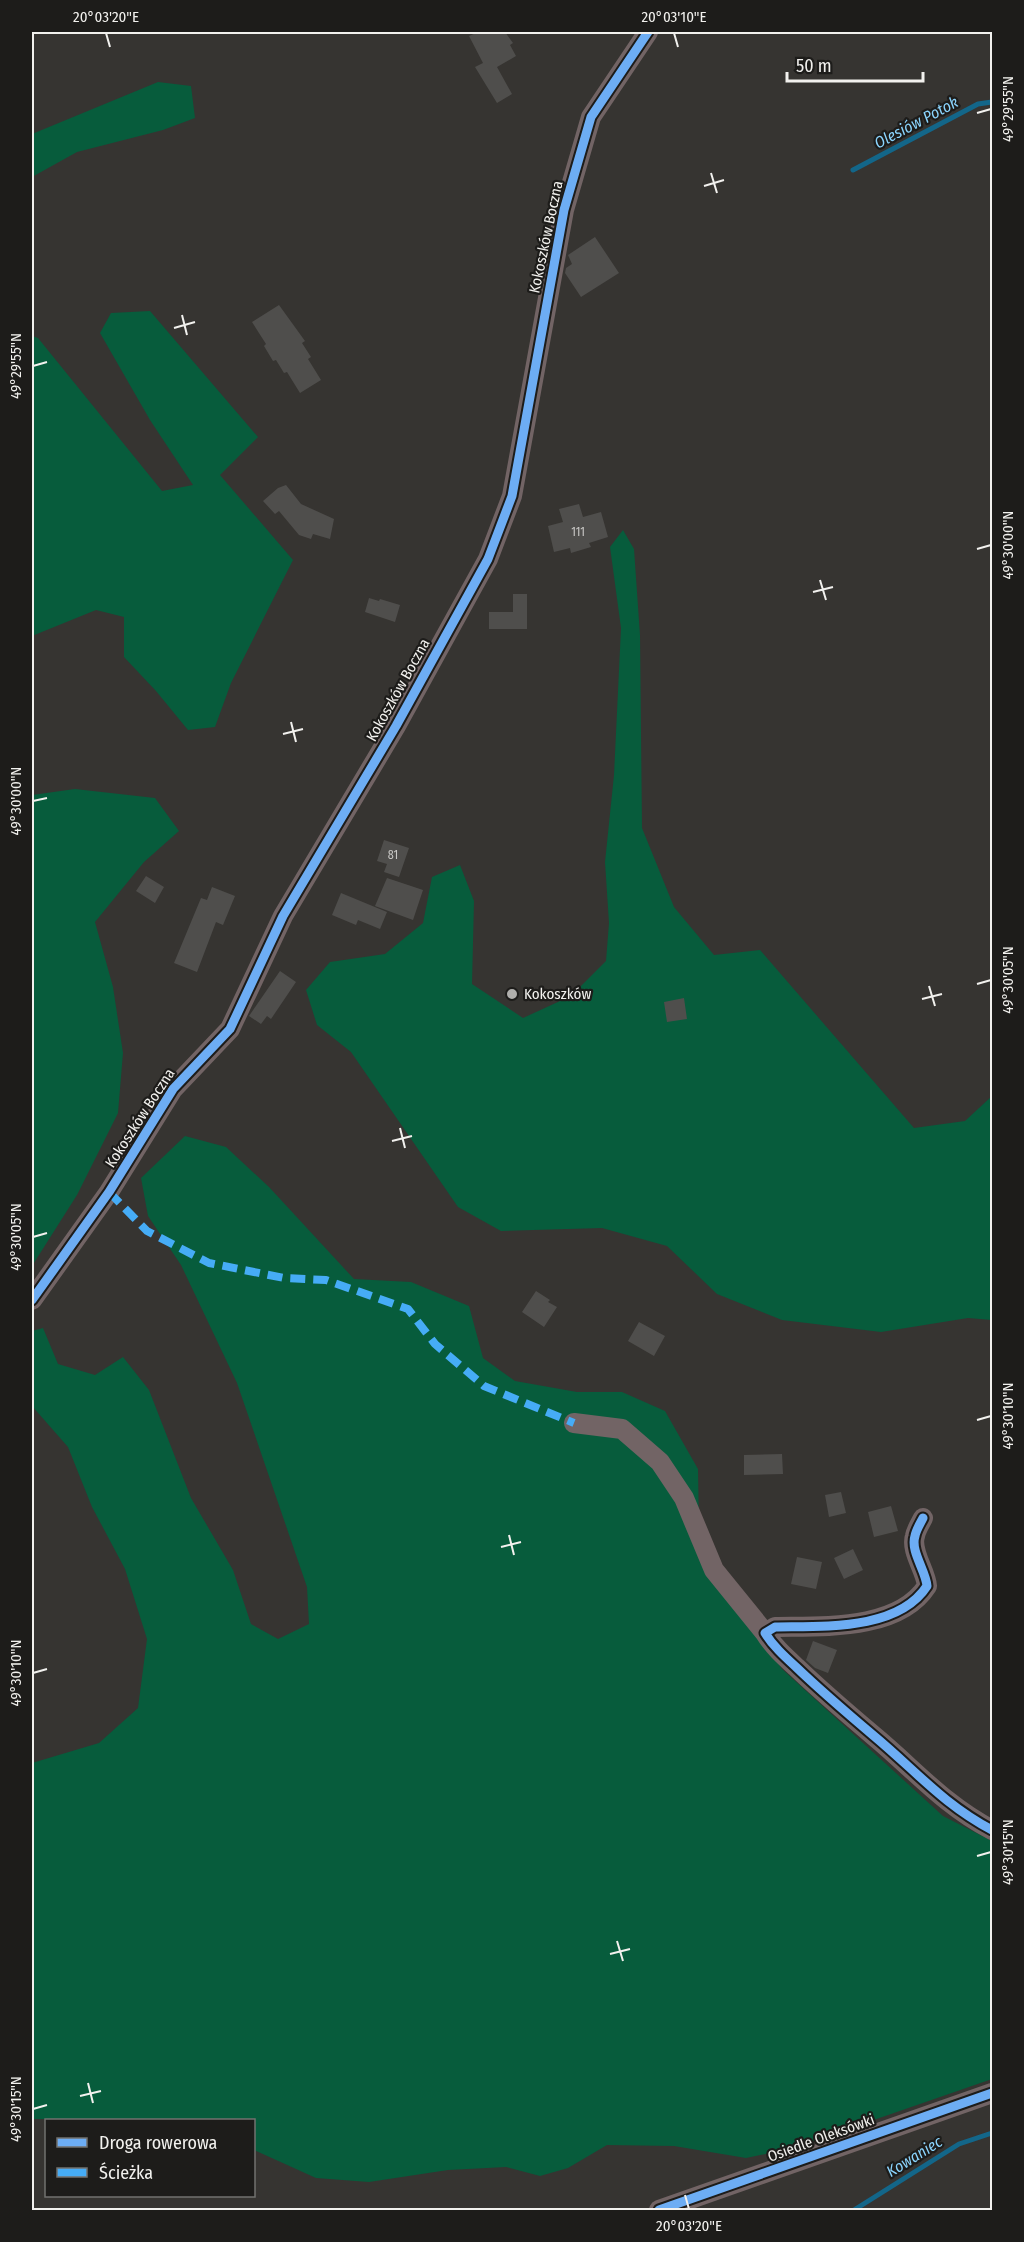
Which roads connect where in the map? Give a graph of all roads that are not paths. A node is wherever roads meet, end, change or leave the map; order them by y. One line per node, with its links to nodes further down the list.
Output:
1 (648, 32): 2 (street, Kokoszków Boczna)
2 (32, 1300)
3 (574, 1422): 5 (street)
4 (922, 1518): 5 (street)
5 (765, 1633): 6 (street)
6 (993, 1830)
7 (993, 2093): 8 (street, Osiedle Oleksówki)
8 (659, 2211)

